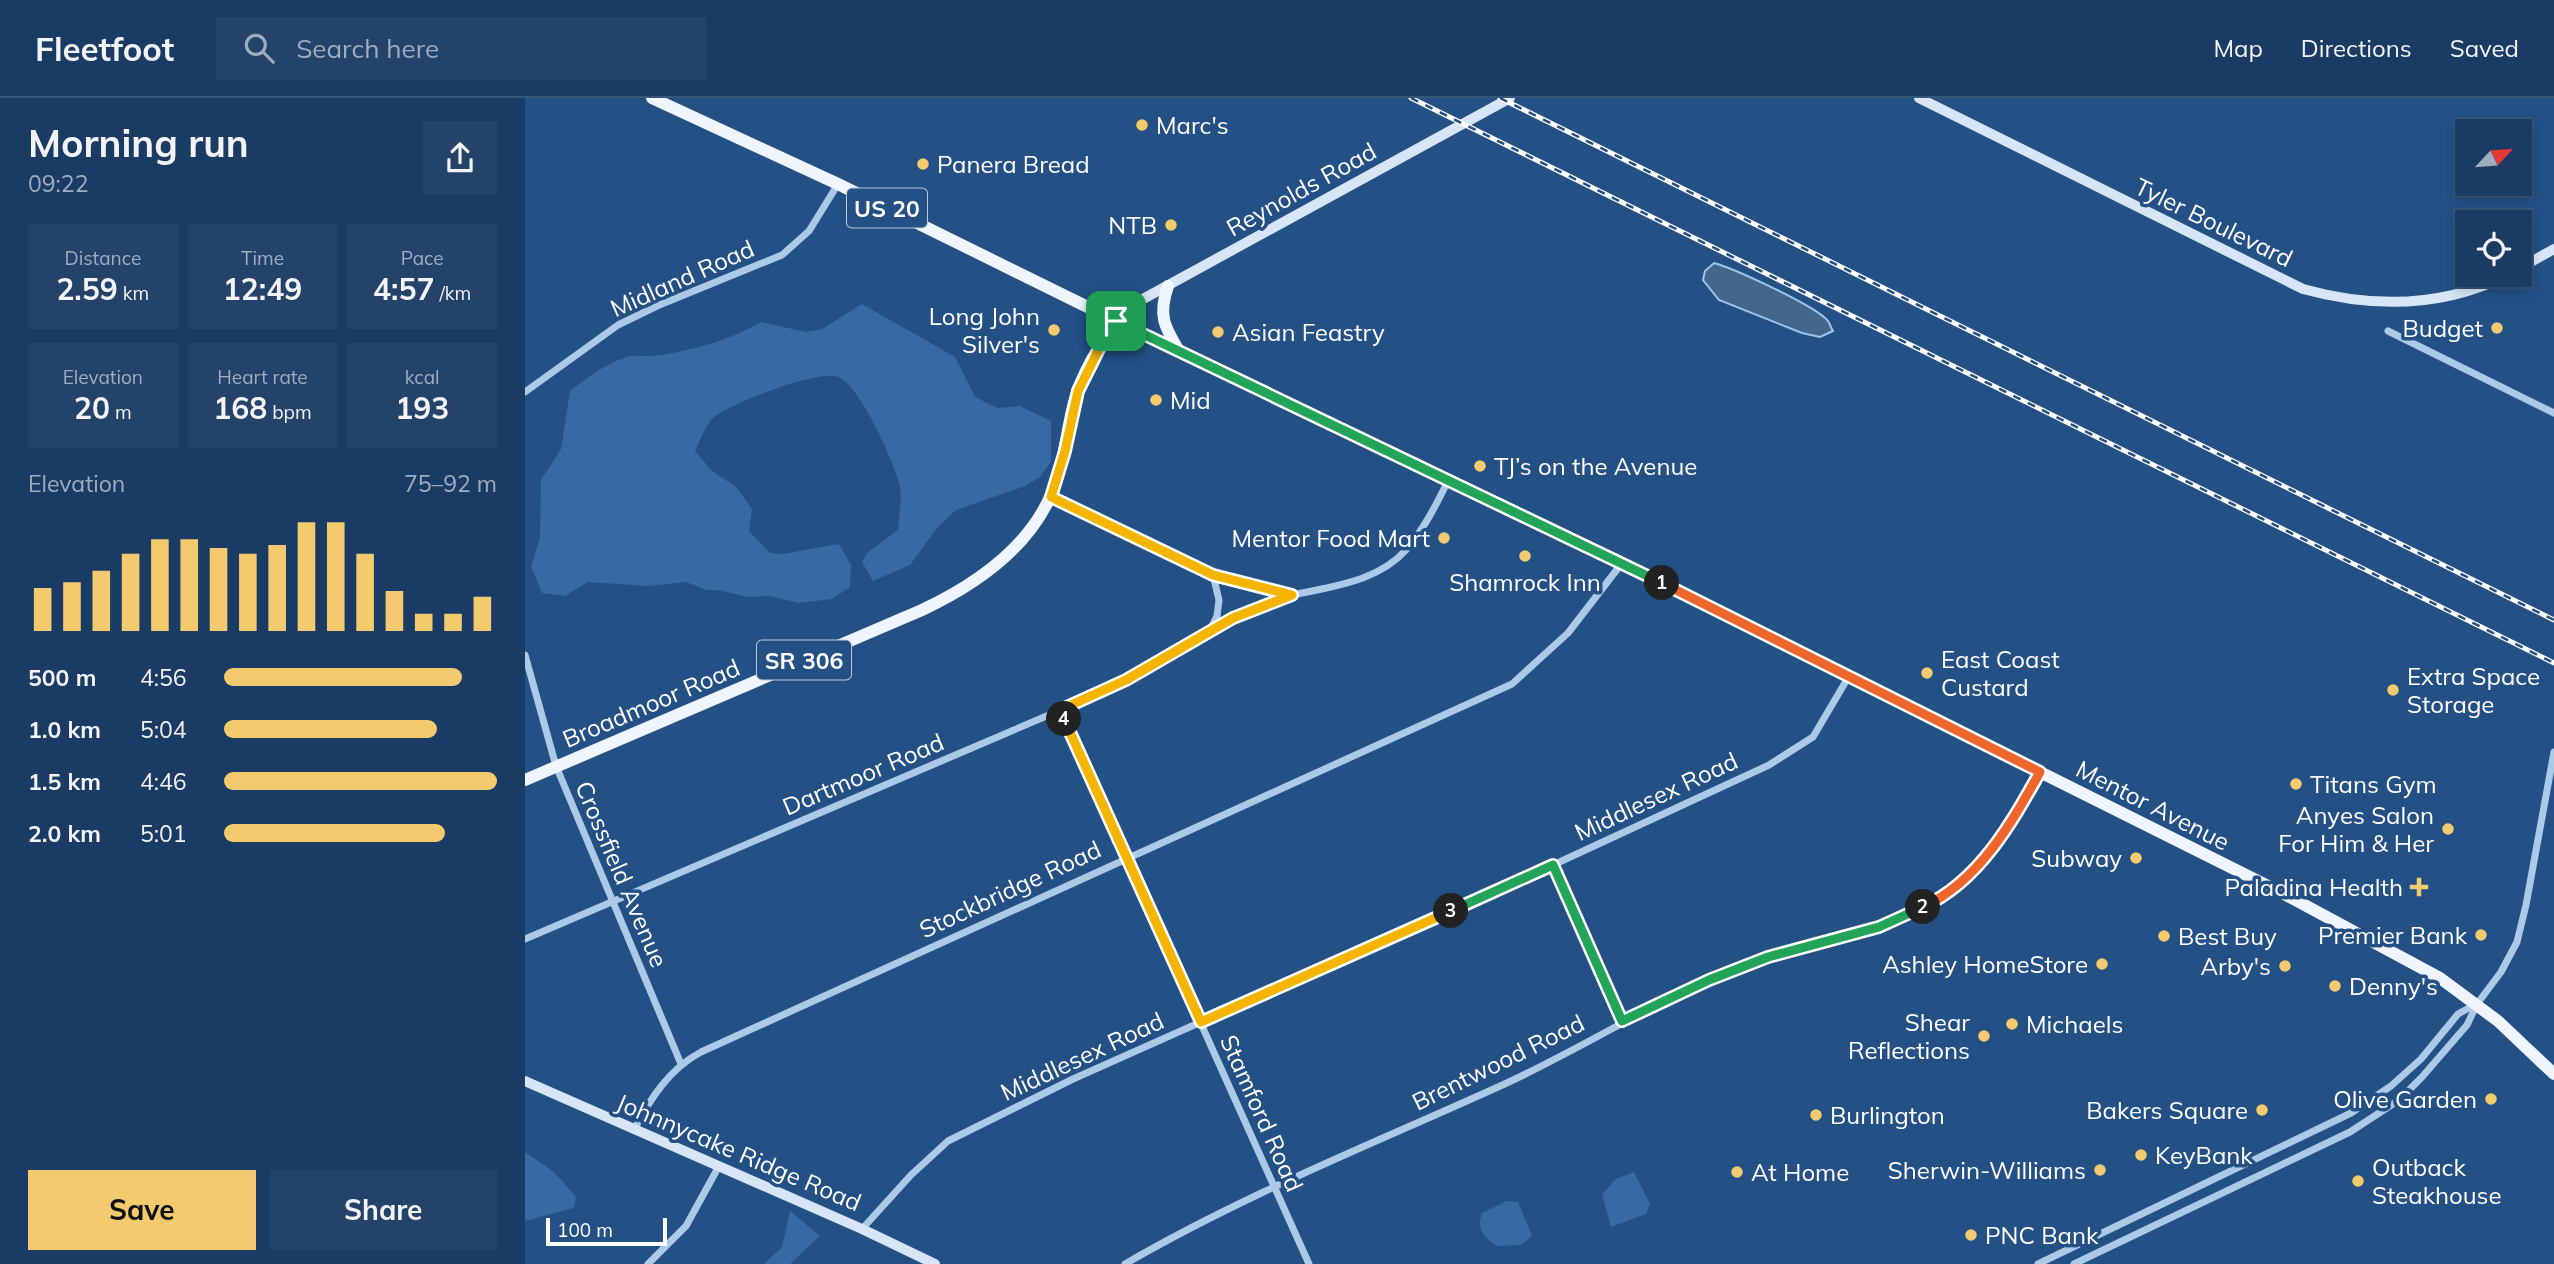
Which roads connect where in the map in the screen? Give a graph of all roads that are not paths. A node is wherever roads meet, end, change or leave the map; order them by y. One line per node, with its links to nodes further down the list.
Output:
1 (652, 98): 4 (main road, Mentor Avenue / US 20)
2 (1510, 98): 7 (main road, Reynolds Road / SR 306)
3 (1919, 98): 8 (main road, Tyler Boulevard)
4 (838, 184): 9 (main road, Mentor Avenue / US 20); 12 (street, Midland Road)
5 (2554, 249): 6 (main road)
6 (2532, 261)
7 (1168, 286): 9 (main road, Reynolds Road / SR 306); 11 (main road)
8 (2477, 287)
9 (1116, 321): 11 (main road, Mentor Avenue / US 20); 15 (main road, Broadmoor Road / SR 306)
10 (2388, 331): 13 (street)
11 (1179, 351): 14 (main road, Mentor Avenue / US 20)
12 (525, 392)
13 (2554, 414)
14 (1448, 481): 16 (main road, Mentor Avenue / US 20); 18 (street, Dartmoor Road)
15 (1051, 497): 17 (street); 24 (main road, Broadmoor Road / SR 306)
16 (1622, 563): 21 (main road, Mentor Avenue / US 20); 27 (street, Stockbridge Road)
17 (1213, 575): 18 (street); 19 (street)
18 (1292, 595): 19 (street, Dartmoor Road)
19 (1209, 632): 22 (street, Dartmoor Road)
20 (525, 655): 24 (street, Crossfield Avenue)
21 (1849, 676): 25 (main road, Mentor Avenue / US 20); 28 (street, Middlesex Road)
22 (1060, 710): 27 (street, Stamford Road); 29 (street, Dartmoor Road)
23 (2554, 752): 31 (street)
24 (556, 766): 26 (main road, Broadmoor Road / SR 306); 29 (street, Crossfield Avenue)
25 (2040, 772): 31 (main road, Mentor Avenue / US 20); 32 (street, Brentwood Road)
26 (525, 780)
27 (1125, 858): 33 (street, Stamford Road); 34 (street, Stockbridge Road)
28 (1553, 865): 32 (street); 33 (street, Middlesex Road)
29 (614, 901): 30 (street, Dartmoor Road); 34 (street, Crossfield Avenue)
30 (525, 939)
31 (2477, 1004): 35 (main road, Mentor Avenue / US 20); 46 (street); 47 (street)
32 (1622, 1021): 39 (street, Brentwood Road)
33 (1201, 1022): 39 (street, Stamford Road); 40 (street, Middlesex Road)
34 (681, 1064): 37 (street, Stockbridge Road)
35 (2554, 1074)
36 (525, 1082): 37 (main road, Johnnycake Ridge Road)
37 (634, 1130): 38 (main road, Johnnycake Ridge Road)
38 (719, 1166): 40 (main road, Johnnycake Ridge Road); 42 (street)
39 (1274, 1188): 44 (street, Brentwood Road); 45 (street, Stamford Road)
40 (862, 1229): 41 (main road, Johnnycake Ridge Road)
41 (920, 1261): 43 (main road, Johnnycake Ridge Road)
42 (648, 1264)
43 (935, 1264)
44 (1125, 1264)
45 (1309, 1264)
46 (2038, 1264)
47 (2074, 1264)

